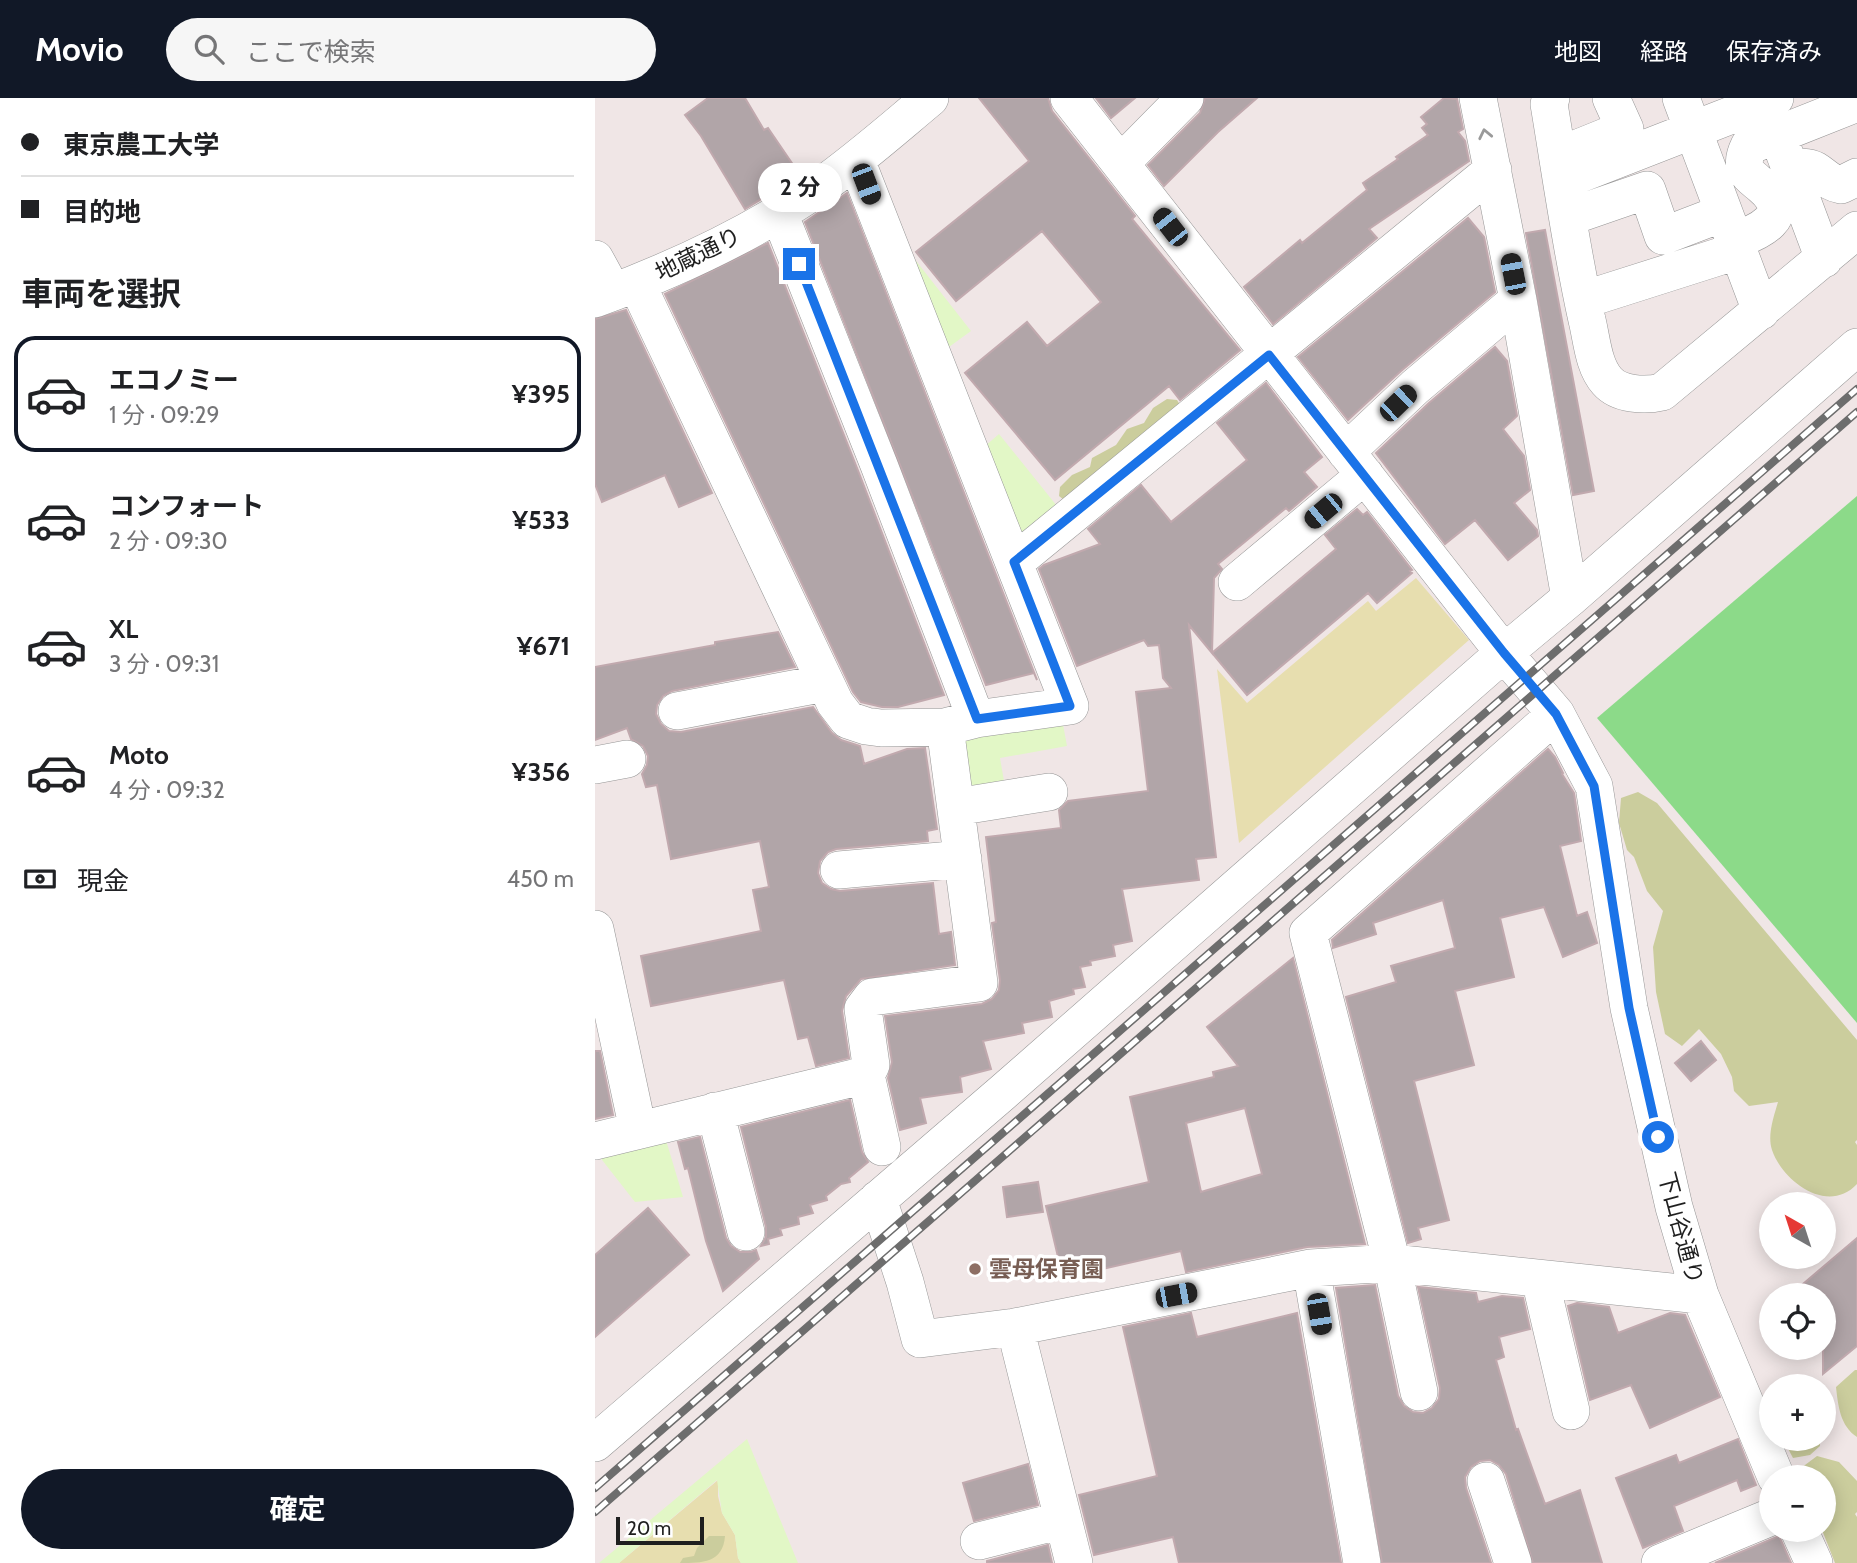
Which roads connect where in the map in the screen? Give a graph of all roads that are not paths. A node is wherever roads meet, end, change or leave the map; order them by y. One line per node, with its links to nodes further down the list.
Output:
1 (930, 98): 10 (street, 地蔵通り)
2 (1069, 98): 11 (street, 下山谷通り)
3 (1185, 98): 11 (street)
4 (1478, 98): 14 (street, one-way to 4)
5 (1551, 98): 13 (street)
6 (1611, 98): 13 (street)
7 (1686, 107): 8 (street); 13 (street); 19 (street)
8 (1770, 108): 9 (street); 12 (street); 19 (street)
9 (1843, 117)
10 (856, 160): 16 (street, 地蔵通り); 29 (street)
11 (1121, 163): 27 (street, 下山谷通り)
12 (1790, 168): 15 (street); 20 (street)
13 (1560, 169): 17 (street)
14 (1493, 170): 23 (street); 27 (street)
15 (1857, 177)
16 (779, 213): 22 (street, 地蔵通り); 36 (street)
17 (1569, 217): 19 (street); 24 (street)
18 (1857, 230): 20 (street)
19 (1731, 235): 24 (street); 25 (street)
20 (1824, 258): 25 (street)
21 (595, 259): 22 (street)
22 (615, 292): 33 (street)
23 (1518, 300): 28 (street); 31 (street)
24 (1583, 300): 25 (street)
25 (1761, 311)
26 (1857, 347): 31 (street)
27 (1269, 355): 28 (street, 下山谷通り); 29 (street)
28 (1356, 464): 30 (street); 32 (street, 下山谷通り)
29 (1014, 562): 36 (street)
30 (1237, 582)
31 (1570, 598): 32 (street)
32 (1504, 653): 35 (street, 下山谷通り); 47 (street)
33 (825, 683): 34 (street); 36 (street)
34 (677, 711)
35 (1556, 714): 49 (street); 52 (street, 下山谷通り)
36 (961, 723): 38 (street)
37 (1049, 792): 38 (street)
38 (956, 807): 39 (street)
39 (963, 859): 40 (street); 42 (street)
40 (839, 870)
41 (595, 929): 44 (street)
42 (866, 1075): 43 (street); 46 (street)
43 (715, 1111): 44 (street); 48 (street)
44 (638, 1130): 45 (street)
45 (595, 1142)
46 (882, 1147)
47 (878, 1199): 53 (street); 56 (street)
48 (747, 1232)
49 (1392, 1263): 50 (street); 51 (street); 54 (street)
50 (1311, 1268): 53 (street); 64 (street)
51 (1540, 1279): 52 (street); 55 (street)
52 (1700, 1296): 57 (street, 下山谷通り)
53 (1014, 1328): 59 (street)
54 (1419, 1392)
55 (1571, 1411)
56 (595, 1443)
57 (1771, 1465)
58 (1486, 1481): 65 (street)
59 (1063, 1520): 61 (street); 63 (street)
60 (1759, 1522): 66 (street)
61 (979, 1541)
62 (1804, 1542): 67 (street)
63 (1074, 1563)
64 (1362, 1563)
65 (1513, 1563)
66 (1660, 1563)
67 (1814, 1563)

